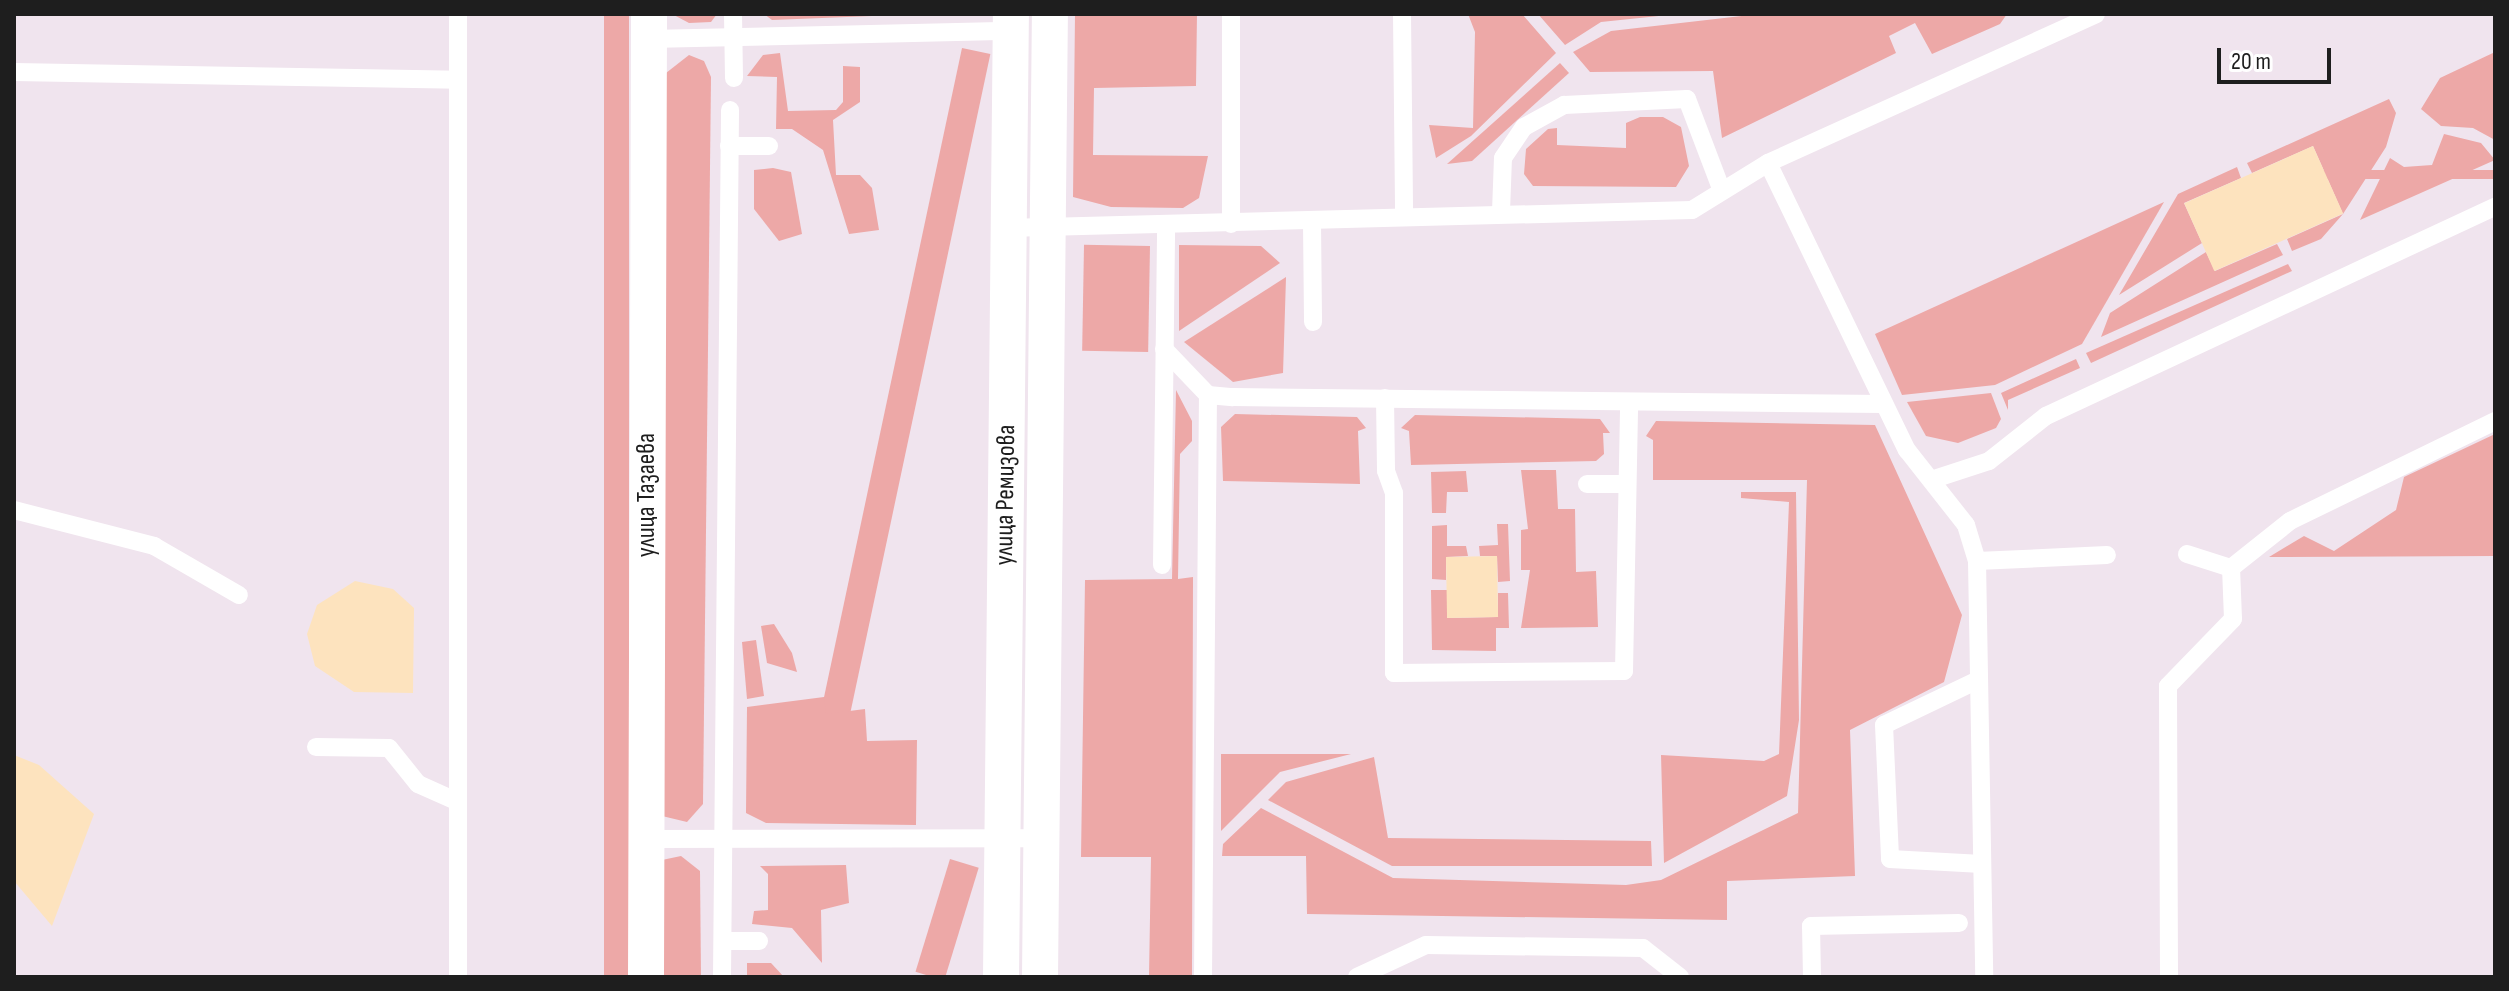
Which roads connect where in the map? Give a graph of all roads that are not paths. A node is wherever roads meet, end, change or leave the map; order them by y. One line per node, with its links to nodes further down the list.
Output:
1 (458, 14): 12 (lane)
2 (733, 14): 9 (lane)
3 (1050, 14): 25 (street, улица Ремизова)
4 (1231, 14): 22 (lane)
5 (1402, 14): 20 (lane)
6 (2096, 14): 16 (lane)
7 (1011, 23): 9 (lane); 24 (street, улица Ремизова)
8 (649, 26): 9 (lane); 47 (street, улица Тазаева)
9 (734, 37): 11 (lane)
10 (14, 72): 12 (lane)
11 (734, 78)
12 (458, 80): 45 (lane)
13 (730, 110): 14 (lane)
14 (729, 146): 15 (lane); 48 (lane)
15 (769, 146)
16 (1768, 163): 17 (lane); 31 (lane)
17 (1722, 191): 19 (lane); 19 (lane)
18 (2495, 207): 33 (lane)
19 (1501, 212): 20 (lane)
20 (1404, 213): 21 (lane)
21 (1312, 223): 22 (lane); 26 (lane)
22 (1231, 224): 23 (lane)
23 (1166, 226): 25 (lane); 27 (lane)
24 (1009, 228): 25 (lane); 49 (street, улица Ремизова)
25 (1048, 228): 46 (street, улица Ремизова)
26 (1313, 322)
27 (1164, 349): 28 (lane); 40 (lane)
28 (1208, 395): 29 (lane); 59 (lane)
29 (1385, 398): 30 (lane); 35 (lane)
30 (1629, 402): 31 (lane); 35 (lane)
31 (1884, 404): 33 (lane)
32 (2495, 421): 41 (lane)
33 (1934, 479): 39 (lane)
34 (1587, 484): 35 (lane)
35 (1626, 484)
36 (14, 510): 42 (lane)
37 (2187, 554): 41 (lane)
38 (2107, 555): 39 (lane)
39 (1977, 561): 43 (lane)
40 (1162, 565)
41 (2231, 568): 64 (lane)
42 (239, 595)
43 (1978, 680): 50 (lane); 50 (lane)
44 (316, 747): 45 (lane)
45 (456, 801): 54 (lane)
46 (1042, 838): 49 (lane); 58 (street, улица Ремизова)
47 (646, 839): 48 (lane); 55 (street, улица Тазаева)
48 (725, 839): 49 (lane); 52 (lane)
49 (1002, 839): 57 (street, улица Ремизова)
50 (1982, 864): 63 (lane)
51 (1959, 923): 62 (lane)
52 (723, 941): 53 (lane); 56 (lane)
53 (759, 941)
54 (458, 977)
55 (646, 977)
56 (722, 977)
57 (1001, 977)
58 (1040, 977)
59 (1203, 977)
60 (1357, 977): 61 (lane)
61 (1680, 977)
62 (1812, 977)
63 (1984, 977)
64 (2169, 977)

